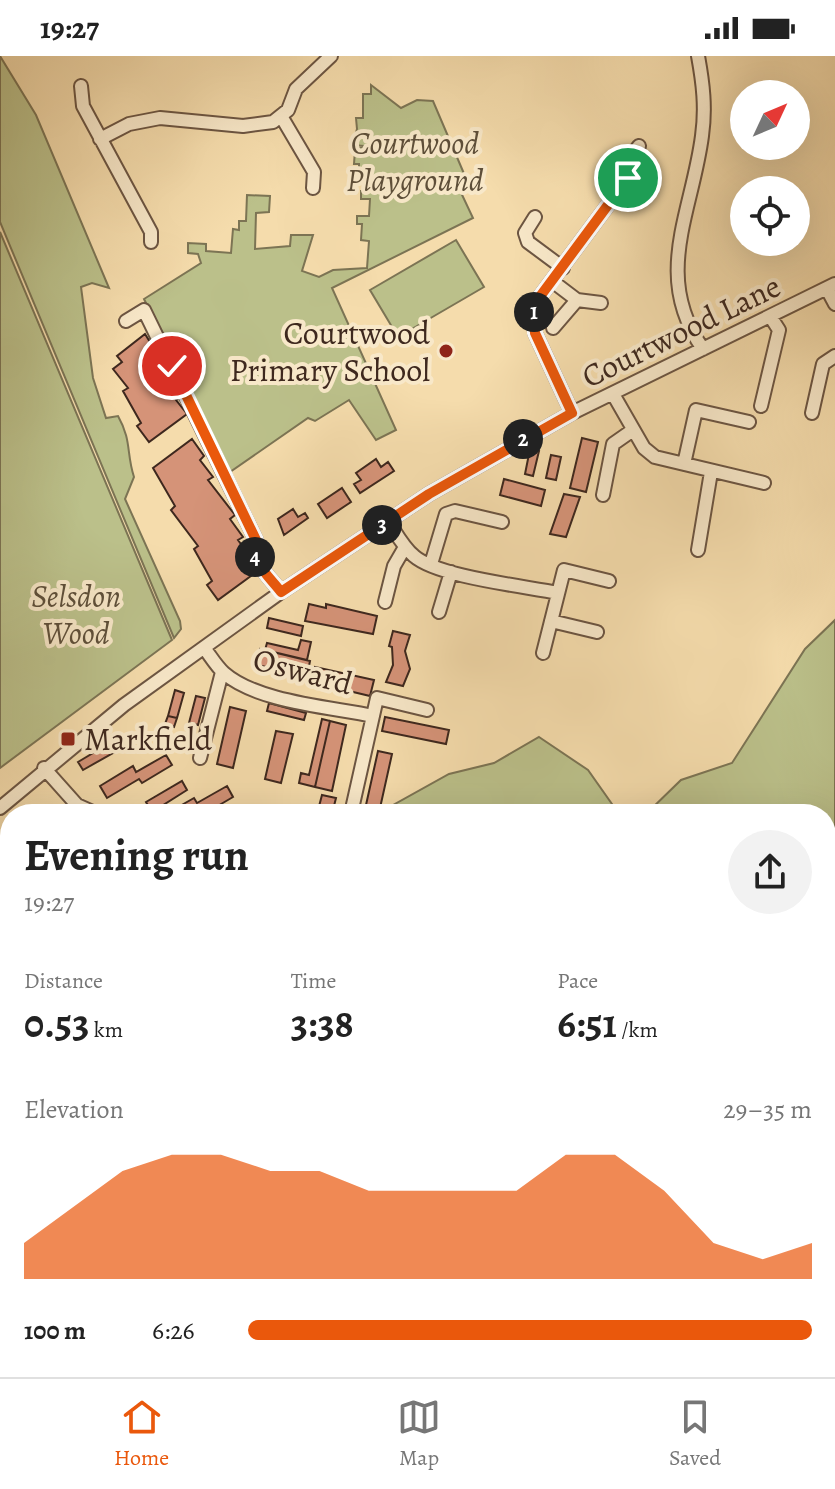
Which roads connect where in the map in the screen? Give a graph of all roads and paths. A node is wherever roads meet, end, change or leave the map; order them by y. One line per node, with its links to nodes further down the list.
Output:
1 (331, 56): 4 (street)
2 (698, 56): 19 (street)
3 (81, 86): 5 (street)
4 (281, 116): 5 (street); 7 (street)
5 (100, 139): 9 (street)
6 (639, 146): 10 (street)
7 (313, 188)
8 (535, 217): 10 (street)
9 (151, 242)
10 (563, 268): 11 (street)
11 (552, 281): 13 (street); 23 (street)
12 (831, 286): 15 (street); 16 (street, Courtwood Lane)
13 (577, 300): 14 (street); 18 (street)
14 (601, 303)
15 (835, 304)
16 (770, 316): 19 (street, Courtwood Lane); 22 (street)
17 (126, 321): 38 (street)
18 (553, 328)
19 (703, 349): 21 (street, Courtwood Lane)
20 (835, 356): 24 (street)
21 (613, 394): 23 (street, Courtwood Lane); 26 (street)
22 (761, 406)
23 (572, 413): 31 (street, Courtwood Lane)
24 (812, 413)
25 (749, 422): 27 (street)
26 (633, 430): 27 (street); 30 (street)
27 (684, 464): 28 (street)
28 (711, 472): 29 (street); 34 (street)
29 (764, 483)
30 (603, 495)
31 (388, 521): 33 (street); 38 (street, Courtwood Lane)
32 (502, 522): 35 (street)
33 (405, 547): 35 (street); 40 (street)
34 (698, 550)
35 (431, 564): 36 (street)
36 (451, 572): 39 (street); 41 (street)
37 (609, 581): 39 (street)
38 (281, 592): 44 (street, Courtwood Lane)
39 (558, 593): 42 (street)
40 (385, 602)
41 (439, 612)
42 (551, 621): 43 (street); 45 (street)
43 (597, 632)
44 (205, 649): 46 (street, Osward); 50 (street, Courtwood Lane)
45 (543, 653)
46 (222, 672): 48 (street, Osward); 49 (street, Osward)
47 (427, 710): 48 (street, Osward)
48 (373, 716): 53 (street, Osward)
49 (200, 758)
50 (44, 768): 51 (street, Courtwood Lane); 52 (street)
51 (4, 804)
52 (76, 804)
53 (353, 804)

